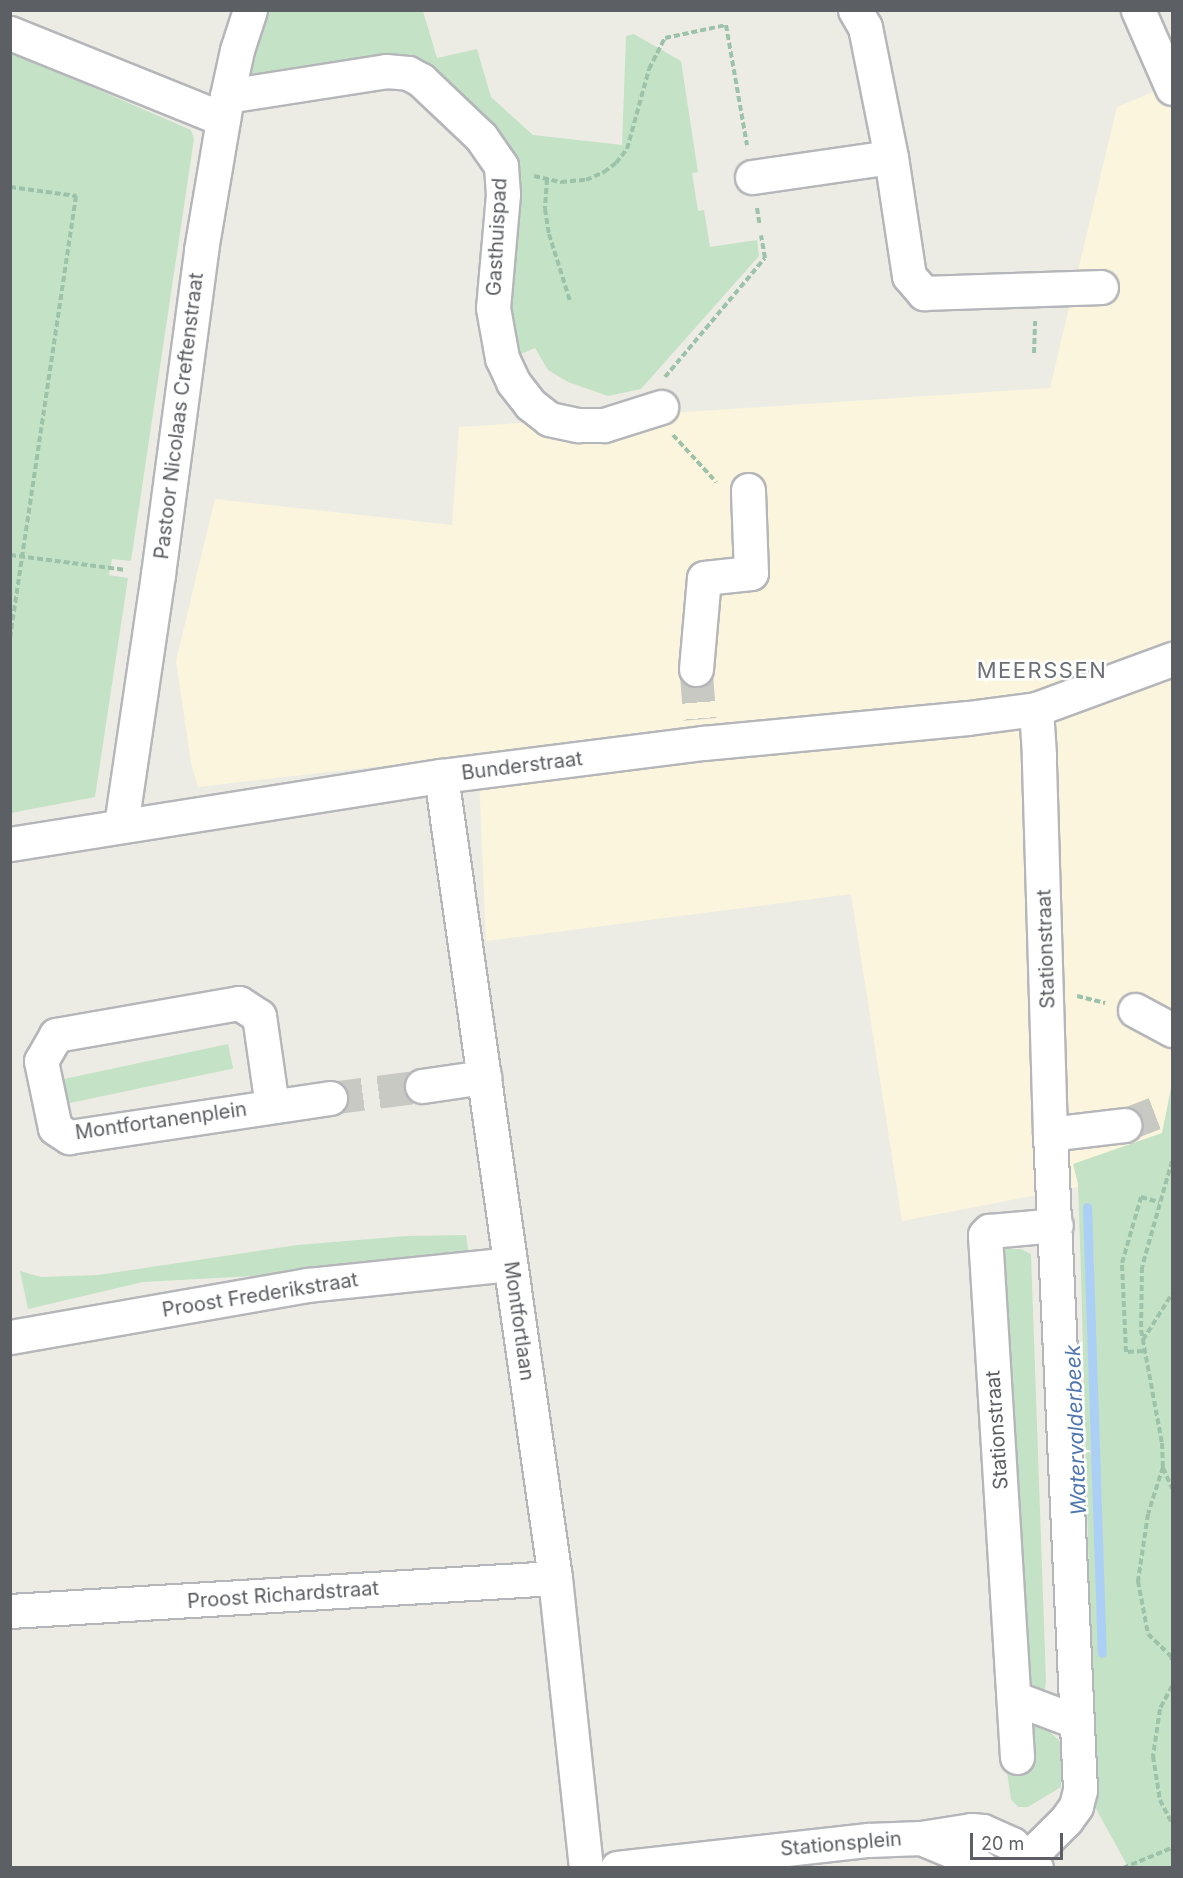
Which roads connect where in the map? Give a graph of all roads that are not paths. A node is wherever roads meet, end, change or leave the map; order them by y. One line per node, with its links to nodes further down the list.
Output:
1 (250, 10): 6 (street, Pastoor Nicolaas Creftenstraat)
2 (855, 10): 7 (street)
3 (1138, 10): 5 (street)
4 (10, 33): 6 (street)
5 (1173, 88)
6 (225, 107): 10 (street, Gasthuispad); 16 (street, Pastoor Nicolaas Creftenstraat)
7 (891, 158): 8 (street); 9 (street)
8 (752, 177)
9 (1101, 287)
10 (661, 407)
11 (748, 490): 13 (street)
12 (1173, 659): 14 (street, Bunderstraat)
13 (696, 669)
14 (1036, 709): 15 (street, Bunderstraat); 25 (street, Stationstraat)
15 (441, 776): 16 (street, Bunderstraat); 20 (street, Montfortlaan)
16 (121, 825): 17 (street, Bunderstraat)
17 (10, 844)
18 (1134, 1010): 19 (street)
19 (1173, 1030)
20 (484, 1077): 21 (street); 27 (street, Montfortlaan)
21 (422, 1086)
22 (330, 1098): 23 (street, Montfortanenplein)
23 (272, 1106): 23 (street, Montfortanenplein)
24 (1125, 1125): 25 (street)
25 (1050, 1134): 26 (street, Stationstraat)
26 (1056, 1225): 31 (street, Stationstraat); 32 (street, Stationstraat)
27 (510, 1264): 28 (street, Proost Frederikstraat); 29 (street, Montfortlaan)
28 (10, 1337)
29 (555, 1578): 30 (street, Proost Richardstraat); 37 (street, Montfortlaan)
30 (10, 1611)
31 (1014, 1698): 32 (street); 33 (street, Stationstraat)
32 (1075, 1721): 35 (street, Stationstraat)
33 (1017, 1756)
34 (921, 1838): 35 (street, Stationsplein); 36 (street, Stationsplein); 38 (street)
35 (1025, 1864)
36 (638, 1866)
37 (586, 1868)
38 (982, 1868)

